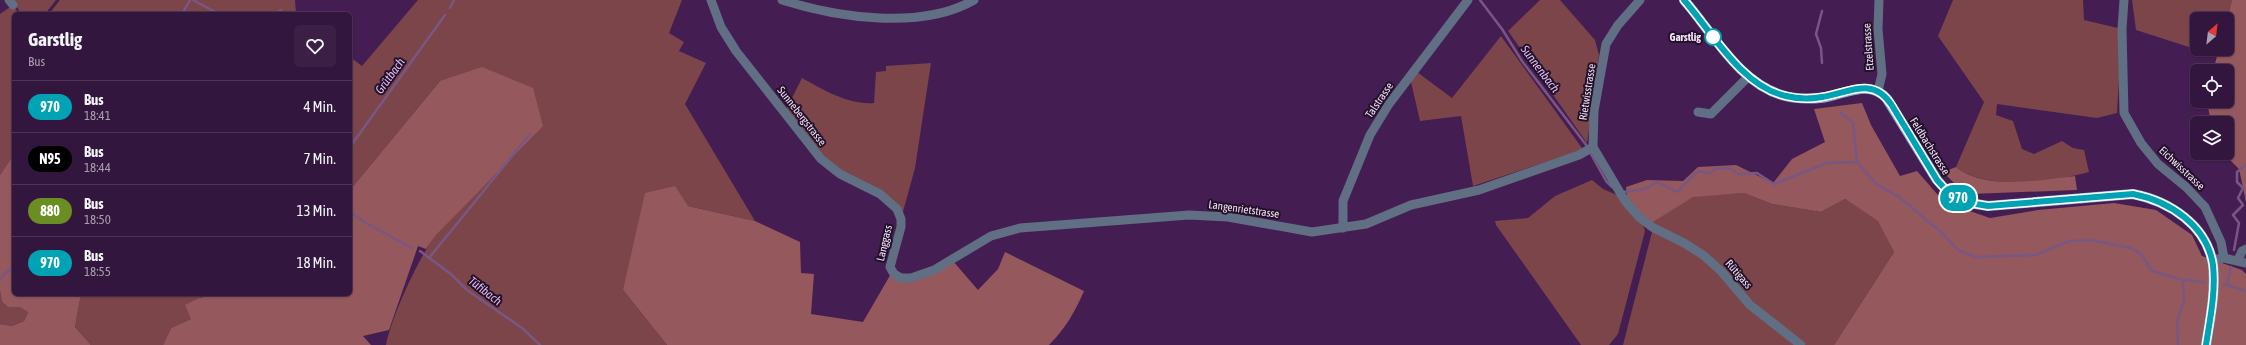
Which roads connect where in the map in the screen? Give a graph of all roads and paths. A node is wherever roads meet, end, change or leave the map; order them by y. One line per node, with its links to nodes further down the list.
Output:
1 (711, 0): 13 (street, Sunnebergstrasse)
2 (782, 0): 3 (street)
3 (974, 0)
4 (1468, 0): 14 (street, Talstrasse)
5 (1640, 0): 12 (street, Rietwisstrasse)
6 (1684, 0): 9 (main road)
7 (1879, 0): 10 (street, Etzelstrasse)
8 (2124, 0): 16 (street, Eichwisstrasse)
9 (1749, 76): 10 (main road); 11 (street)
10 (1878, 91): 17 (main road, Feldbachstrasse)
11 (1698, 112)
12 (1593, 147): 14 (street, Langenrietstrasse); 20 (street, Rütigass)
13 (901, 219): 19 (street, Langgass)
14 (1343, 228): 19 (street, Langenrietstrasse)
15 (2246, 249): 18 (street)
16 (2224, 258): 17 (street); 18 (street)
17 (2211, 260): 21 (main road, Feldbachstrasse)
18 (2242, 261)
19 (892, 272)
20 (1802, 345)
21 (2206, 345)

